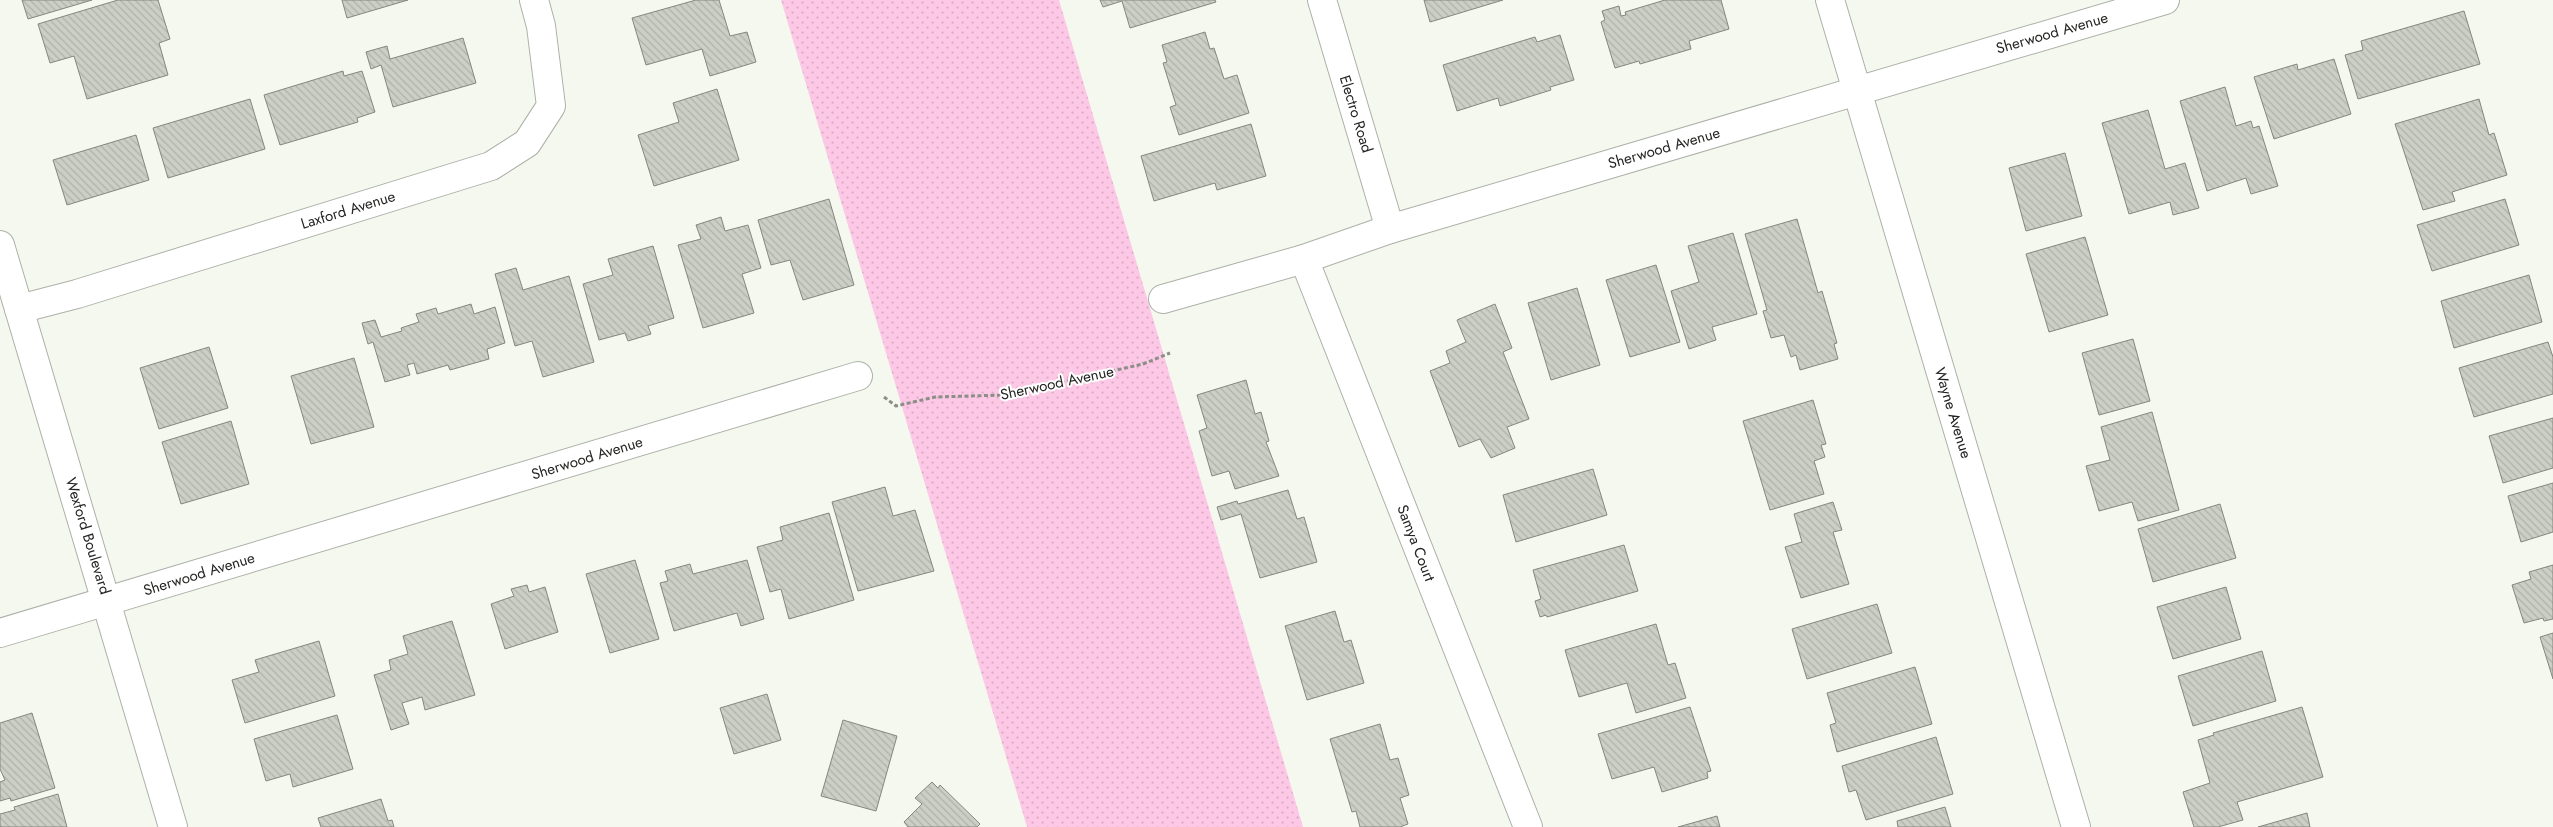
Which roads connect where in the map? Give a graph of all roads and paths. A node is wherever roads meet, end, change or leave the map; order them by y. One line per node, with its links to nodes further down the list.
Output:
1 (534, 0): 10 (street, Laxford Avenue)
2 (1322, 0): 6 (street, Electro Road)
3 (1830, 0): 5 (street, Wayne Avenue)
4 (2165, 0): 5 (street, Sherwood Avenue)
5 (1857, 91): 6 (street, Sherwood Avenue); 17 (street, Wayne Avenue)
6 (1390, 229): 8 (street, Sherwood Avenue)
7 (0, 245): 10 (street, Wexford Boulevard)
8 (1304, 259): 9 (street, Sherwood Avenue); 16 (street, Samya Court)
9 (1163, 299)
10 (19, 309): 13 (street, Wexford Boulevard)
11 (1170, 354): 12 (path, Sherwood Avenue)
12 (858, 376): 13 (street, Sherwood Avenue)
13 (108, 602): 14 (street, Sherwood Avenue); 15 (street, Wexford Boulevard)
14 (0, 634)
15 (173, 827)
16 (1528, 827)
17 (2076, 827)

